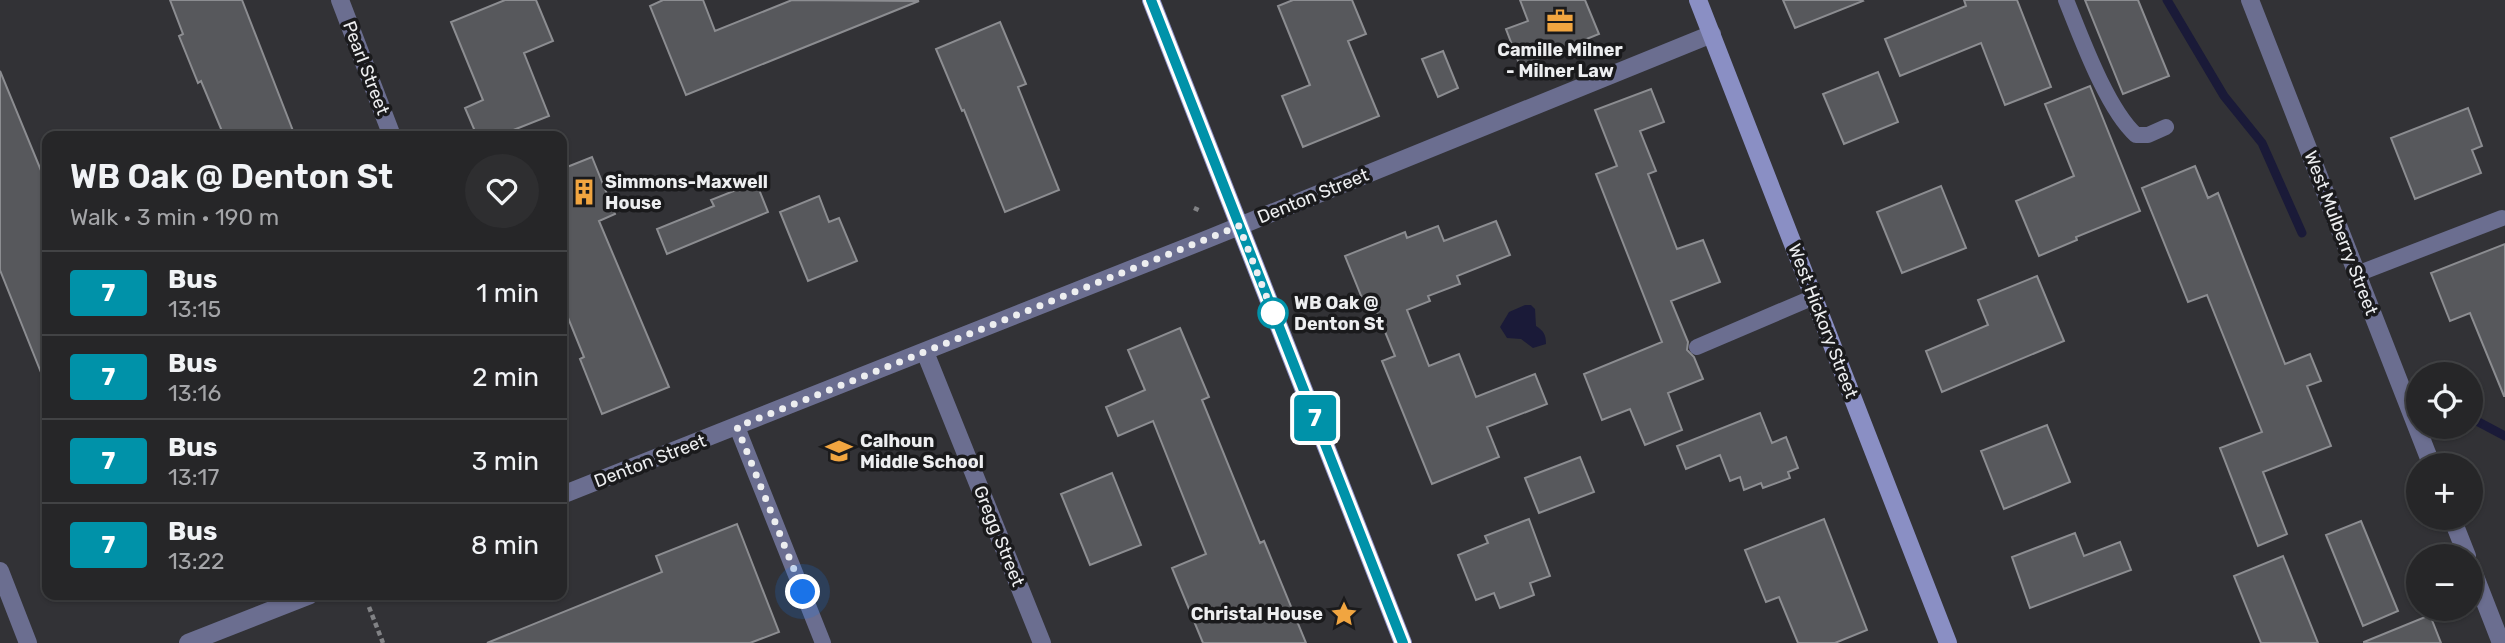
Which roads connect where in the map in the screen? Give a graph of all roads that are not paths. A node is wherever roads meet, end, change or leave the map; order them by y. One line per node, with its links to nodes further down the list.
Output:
1 (341, 0): 8 (street, Pearl Street)
2 (1151, 0): 10 (main road)
3 (1698, 0): 6 (main road, West Hickory Street)
4 (2066, 0): 7 (lane)
5 (2250, 0): 11 (street, West Mulberry Street)
6 (1712, 34): 10 (street, Denton Street); 12 (main road, West Hickory Street)
7 (2166, 127)
8 (390, 131)
9 (2502, 218): 11 (lane)
10 (1239, 226): 14 (street, Denton Street); 25 (main road)
11 (2357, 274): 16 (street, West Mulberry Street)
12 (1814, 297): 13 (lane); 26 (main road, West Hickory Street)
13 (1697, 346)
14 (925, 352): 15 (street, Denton Street); 24 (street, Gregg Street)
15 (737, 427): 17 (street, Denton Street); 23 (lane)
16 (2427, 453)
17 (567, 493)
18 (0, 571): 21 (street)
19 (2483, 597): 27 (street)
20 (297, 600): 22 (street)
21 (28, 643)
22 (188, 643)
23 (823, 643)
24 (1042, 643)
25 (1403, 643)
26 (1948, 643)
27 (2501, 643)

